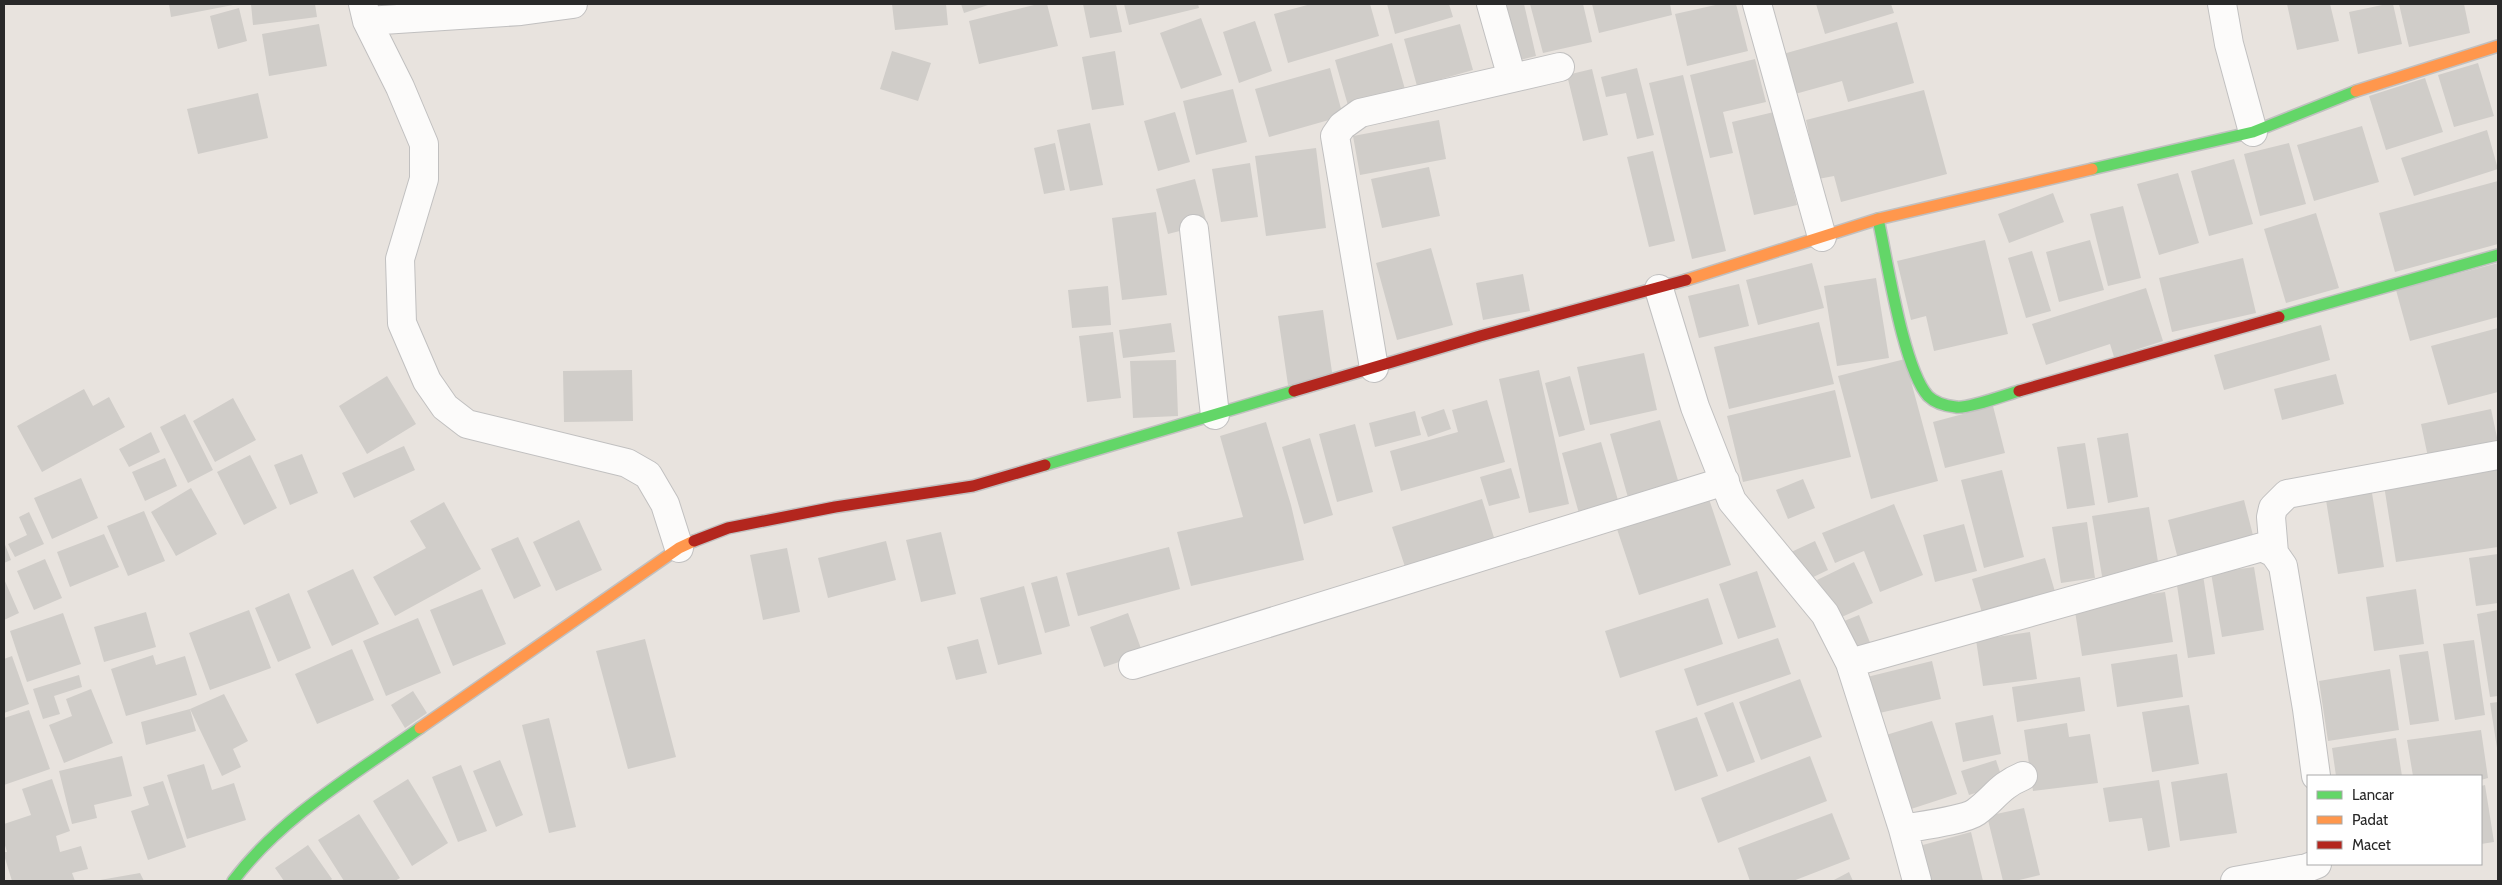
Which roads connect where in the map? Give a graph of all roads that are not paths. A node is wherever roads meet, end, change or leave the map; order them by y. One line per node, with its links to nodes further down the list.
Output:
1 (573, 4): 5 (street)
2 (1491, 4): 8 (street)
3 (1757, 4): 12 (street)
4 (2222, 4): 9 (street)
5 (365, 13): 19 (street)
6 (2498, 46): 9 (street)
7 (1560, 67): 8 (street)
8 (1512, 78): 15 (street)
9 (2253, 132): 10 (street)
10 (1878, 219): 12 (street); 13 (street)
11 (1194, 229): 16 (street)
12 (1822, 237): 14 (street)
13 (2498, 255)
14 (1659, 289): 15 (street); 18 (street)
15 (1374, 368): 16 (street)
16 (1215, 415): 19 (street)
17 (2498, 455): 20 (street)
18 (1724, 481): 21 (street); 22 (street)
19 (679, 548): 27 (street)
20 (2274, 553): 21 (street); 23 (street)
21 (1850, 663): 25 (street)
22 (1133, 665)
23 (2316, 775)
24 (2023, 776): 25 (street)
25 (1903, 829): 28 (street)
26 (2314, 865): 29 (street)
27 (233, 881)
28 (1917, 881)
29 (2235, 881)

